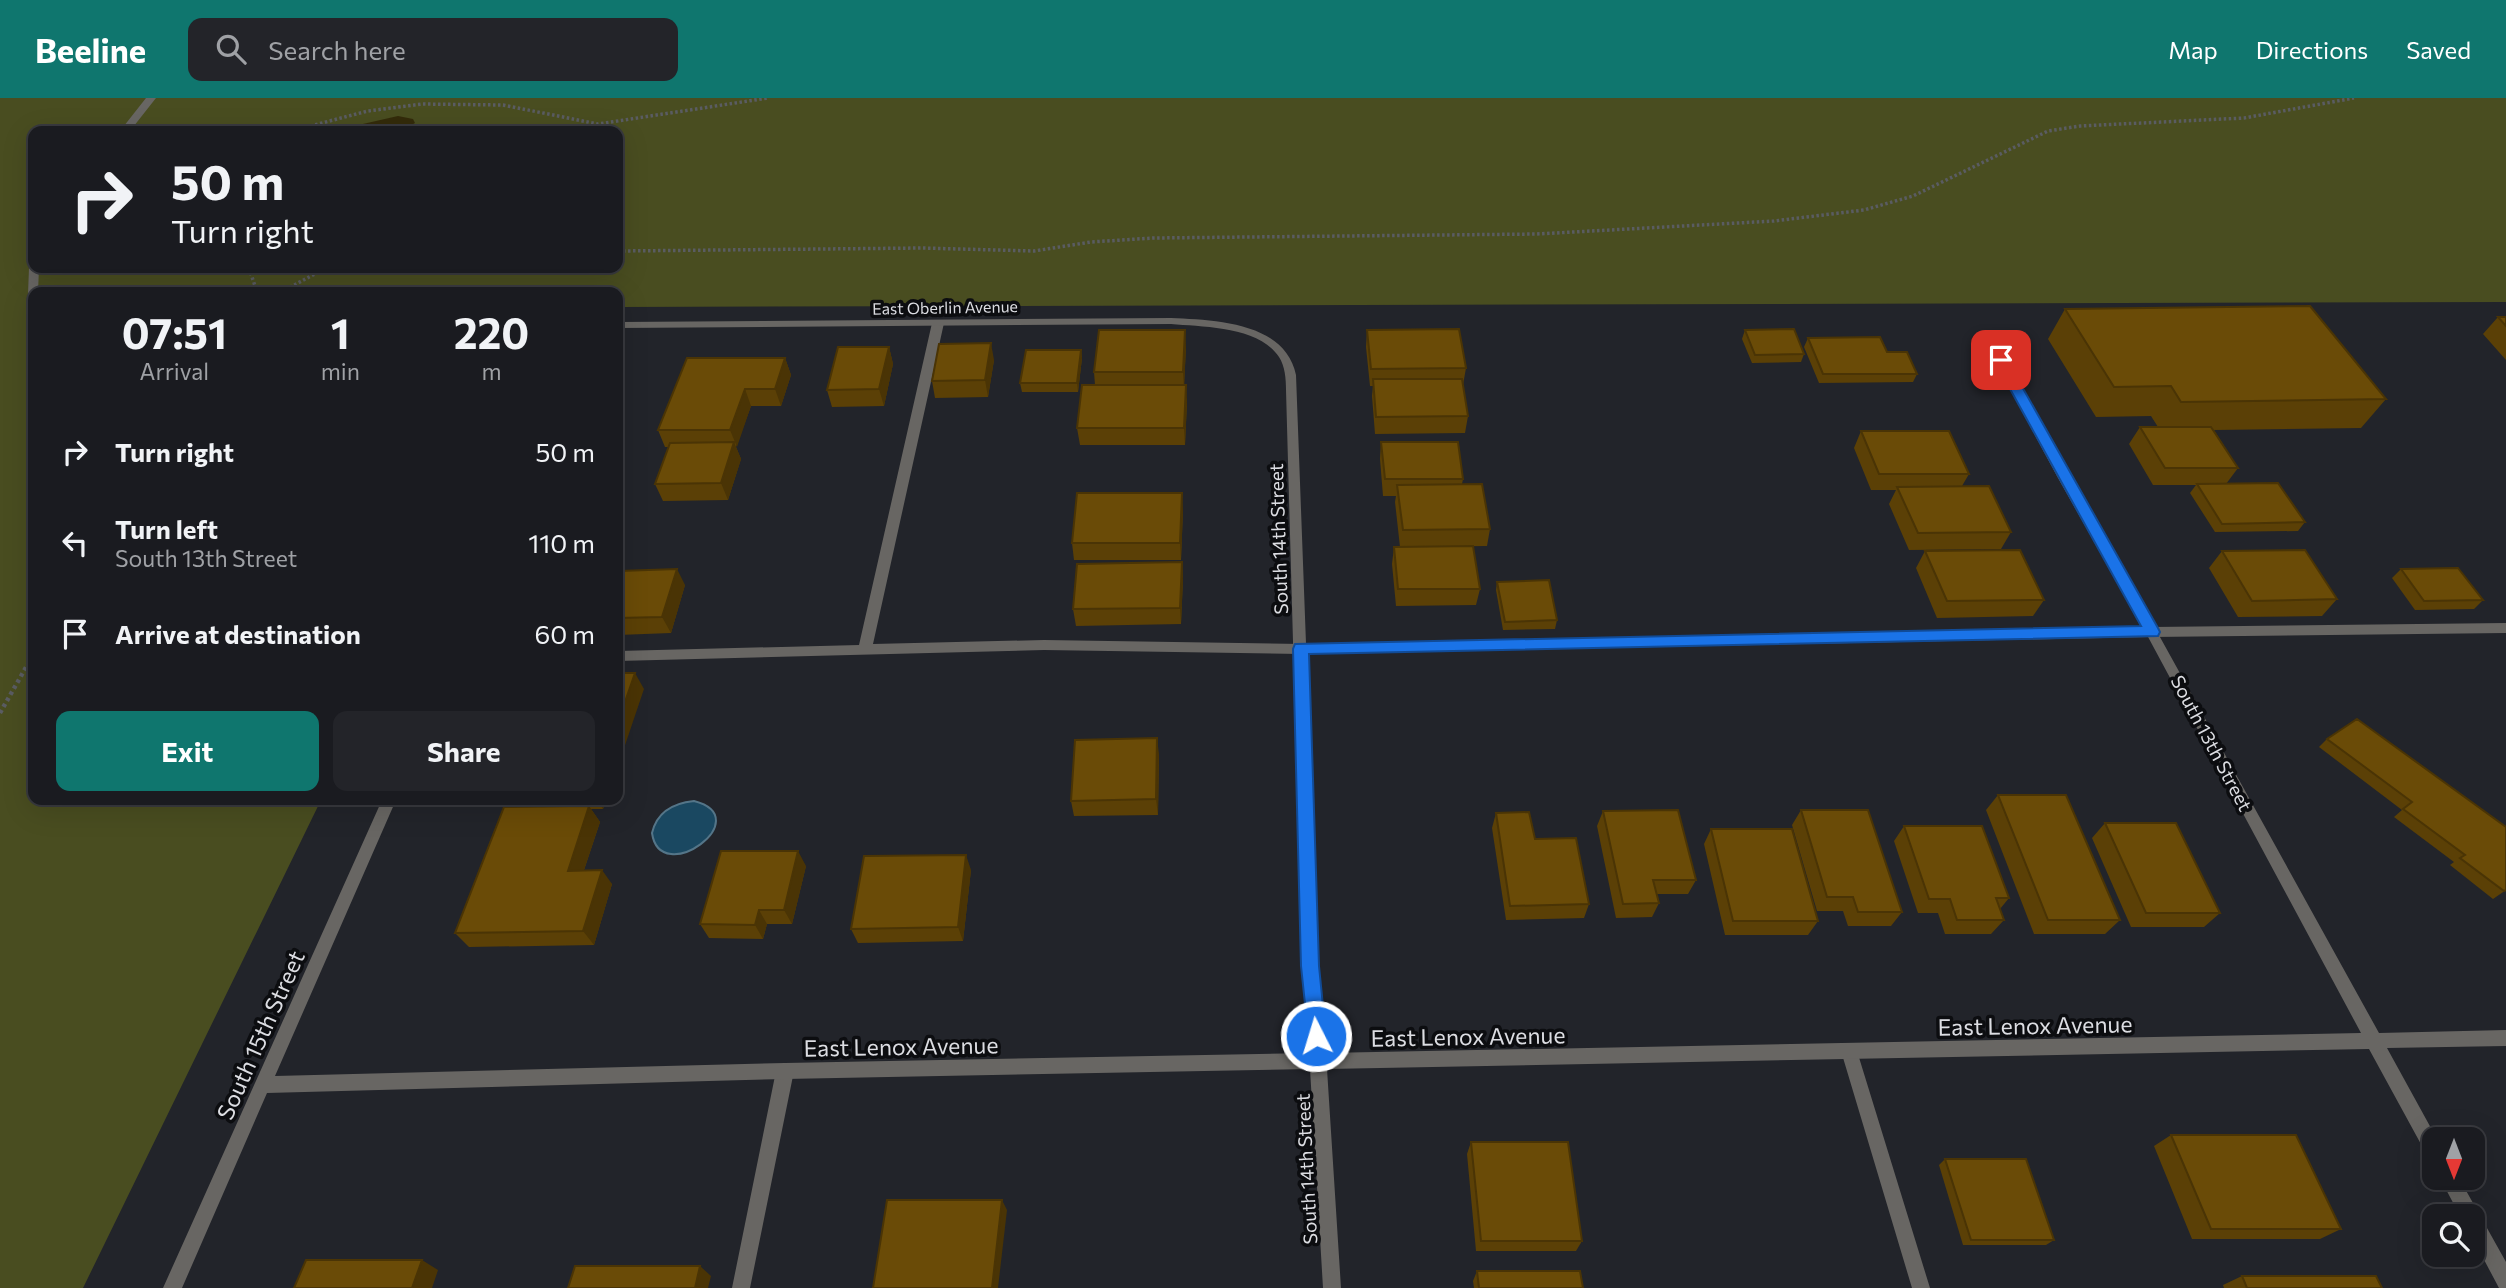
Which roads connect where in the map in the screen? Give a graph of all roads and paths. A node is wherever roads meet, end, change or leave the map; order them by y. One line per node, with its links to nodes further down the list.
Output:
1 (151, 98): 4 (street)
2 (768, 98): 5 (path)
3 (2354, 98): 6 (path)
4 (129, 126)
5 (308, 126)
6 (623, 251)
7 (317, 273): 8 (path)
8 (290, 287)
9 (938, 323): 10 (street, East Oberlin Avenue); 12 (street, East Oberlin Avenue); 16 (street)
10 (623, 326)
11 (1988, 337): 14 (street, South 13th Street)
12 (1270, 341): 15 (street, South 14th Street)
13 (2506, 628): 14 (street)
14 (2152, 632): 15 (street); 22 (street, South 13th Street)
15 (1301, 649): 16 (street); 24 (street, South 14th Street)
16 (865, 650): 17 (street)
17 (623, 656)
18 (28, 664): 19 (path)
19 (0, 713)
20 (387, 805): 26 (street, South 15th Street)
21 (2506, 1038): 22 (street, East Lenox Avenue)
22 (2373, 1042): 23 (street, East Lenox Avenue); 27 (street, South 13th Street)
23 (1849, 1051): 24 (street, East Lenox Avenue); 33 (street)
24 (1318, 1061): 25 (street, East Lenox Avenue); 32 (street, South 14th Street)
25 (785, 1071): 26 (street, East Lenox Avenue); 31 (street)
26 (262, 1085): 30 (street, South 15th Street)
27 (2422, 1130)
28 (2485, 1242): 29 (street)
29 (2506, 1281)
30 (172, 1288)
31 (741, 1288)
32 (1332, 1288)
33 (1921, 1288)

